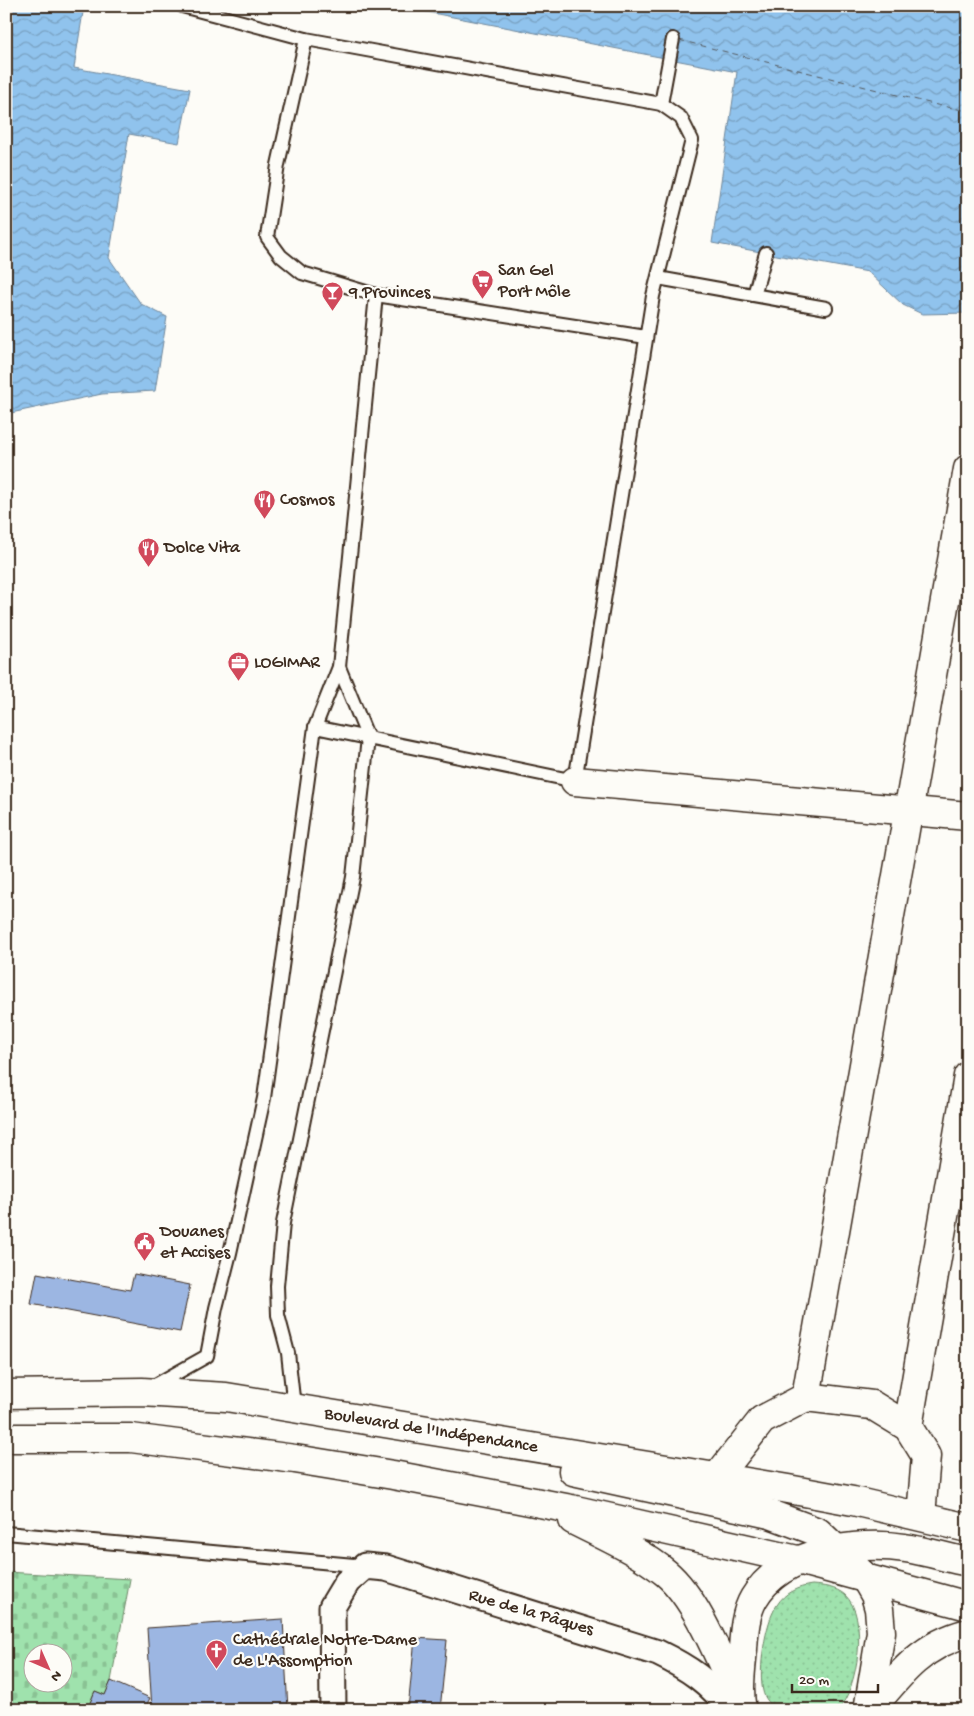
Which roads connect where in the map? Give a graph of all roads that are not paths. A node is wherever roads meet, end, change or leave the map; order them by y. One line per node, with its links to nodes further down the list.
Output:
1 (182, 6): 2 (lane)
2 (306, 39): 4 (lane); 7 (lane)
3 (673, 39): 4 (lane)
4 (661, 104): 6 (lane)
5 (766, 253): 8 (lane)
6 (658, 278): 8 (lane); 10 (lane)
7 (376, 295): 10 (lane); 12 (lane)
8 (754, 295): 9 (lane)
9 (826, 308)
10 (646, 337): 15 (lane)
11 (968, 469): 16 (main road)
12 (339, 667): 13 (lane); 14 (lane)
13 (315, 727): 14 (lane); 19 (lane)
14 (368, 738): 15 (lane); 22 (lane)
15 (575, 781): 16 (main road)
16 (910, 812): 17 (main road); 21 (main road)
17 (968, 816)
18 (968, 1076): 24 (main road)
19 (142, 1392): 20 (main road, Boulevard de l'Indépendance); 22 (main road, Boulevard de l'Indépendance)
20 (6, 1394)
21 (806, 1397): 24 (main road); 26 (main road)
22 (294, 1407): 23 (main road, Boulevard de l'Indépendance)
23 (395, 1426): 26 (main road, Boulevard de l'Indépendance); 33 (main road)
24 (908, 1427): 28 (main road)
25 (6, 1438): 27 (main road)
26 (717, 1477): 28 (main road, Boulevard de l'Indépendance)
27 (543, 1504): 31 (main road); 37 (main road)
28 (921, 1516): 29 (main road, Boulevard de l'Indépendance)
29 (968, 1528)
30 (6, 1533): 34 (lane)
31 (802, 1560): 33 (main road); 37 (main road)
32 (968, 1562): 33 (main road)
33 (849, 1565): 35 (main road); 39 (main road)
34 (365, 1566): 37 (street, Rue de la Pâques); 38 (street)
35 (968, 1606)
36 (968, 1633): 39 (main road)
37 (739, 1709)
38 (333, 1710)
39 (869, 1710)

